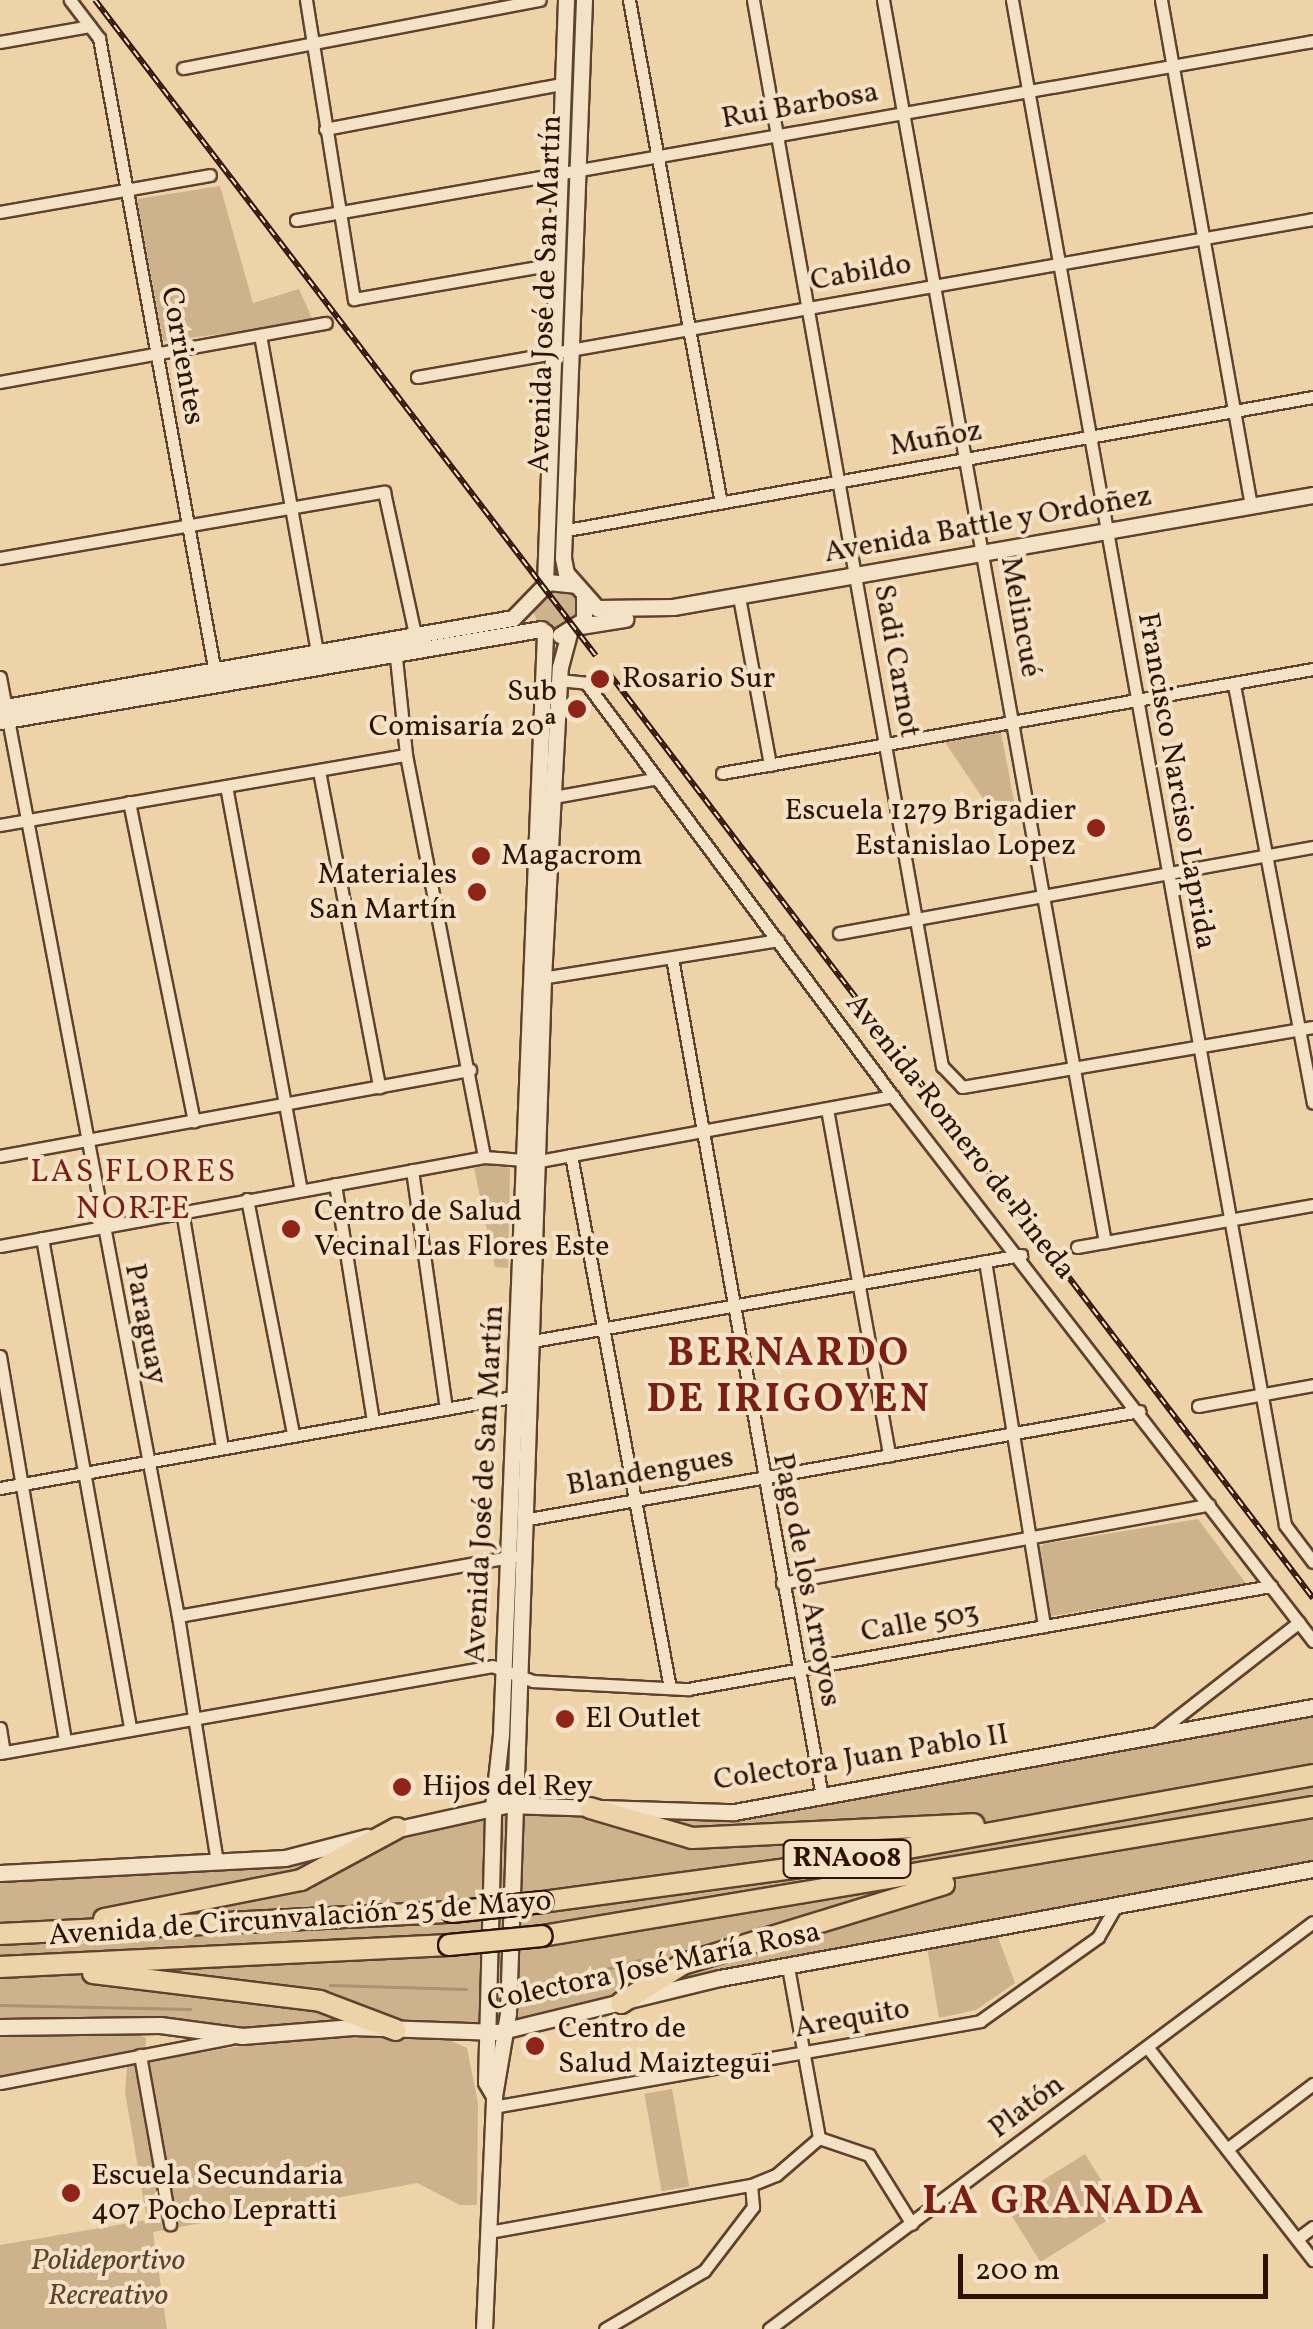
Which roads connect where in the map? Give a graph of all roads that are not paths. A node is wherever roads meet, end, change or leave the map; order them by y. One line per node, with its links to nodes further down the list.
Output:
1 (70, 0): 11 (street)
2 (306, 0): 14 (street)
3 (540, 0): 14 (street)
4 (566, 0): 17 (main road, Avenida José de San Martín)
5 (584, 0): 23 (main road, Avenida José de San Martín)
6 (629, 0): 22 (street)
7 (753, 0): 21 (street, Sadi Carnot)
8 (883, 0): 19 (street, Melincué)
9 (1012, 0): 18 (street, Francisco Narciso Laprida)
10 (1161, 0): 15 (street)
11 (90, 26): 13 (street); 26 (street, Corrientes)
12 (1313, 41): 15 (street, Rui Barbosa)
13 (0, 42)
14 (313, 44): 16 (street); 20 (street)
15 (1173, 66): 18 (street, Rui Barbosa); 31 (street)
16 (183, 68)
17 (562, 84): 20 (street); 24 (main road, Avenida José de San Martín)
18 (1027, 92): 19 (street, Rui Barbosa); 33 (street, Francisco Narciso Laprida)
19 (902, 113): 21 (street, Rui Barbosa); 34 (street, Melincué)
20 (326, 128): 28 (street)
21 (776, 136): 22 (street, Rui Barbosa); 35 (street, Sadi Carnot)
22 (660, 157): 23 (street, Rui Barbosa); 37 (street)
23 (577, 172): 24 (street, Rui Barbosa); 39 (main road, Avenida José de San Martín)
24 (559, 174): 28 (street, Rui Barbosa); 32 (main road, Avenida José de San Martín)
25 (210, 175): 26 (street)
26 (126, 190): 27 (street); 40 (street, Corrientes)
27 (0, 212)
28 (340, 212): 30 (street, Rui Barbosa); 32 (street)
29 (1313, 219): 31 (street, Cabildo)
30 (296, 220)
31 (1207, 238): 33 (street, Cabildo); 45 (street)
32 (554, 264): 41 (main road, Avenida José de San Martín)
33 (1060, 264): 34 (street, Cabildo); 46 (street, Francisco Narciso Laprida)
34 (937, 286): 35 (street, Cabildo); 47 (street, Melincué)
35 (810, 307): 37 (street, Cabildo); 48 (street, Sadi Carnot)
36 (326, 324): 38 (street)
37 (690, 330): 39 (street, Cabildo); 50 (street)
38 (260, 336): 40 (street); 52 (street)
39 (570, 352): 41 (street, Cabildo); 54 (main road, Avenida José de San Martín)
40 (156, 354): 43 (street); 53 (street, Corrientes)
41 (551, 354): 42 (street, Cabildo); 59 (main road, Avenida José de San Martín)
42 (417, 377)
43 (0, 382)
44 (1313, 397): 45 (street, Muñoz)
45 (1235, 411): 46 (street, Muñoz); 51 (street)
46 (1090, 437): 47 (street, Muñoz); 55 (street, Francisco Narciso Laprida)
47 (966, 459): 48 (street, Muñoz); 56 (street, Melincué)
48 (840, 482): 50 (street, Muñoz); 58 (street, Sadi Carnot)
49 (1313, 496): 51 (main road, Avenida Battle y Ordoñez)
50 (721, 503): 54 (street, Muñoz)
51 (1252, 506): 55 (main road, Avenida Battle y Ordoñez)
52 (291, 508): 53 (street); 66 (street); 68 (street)
53 (188, 526): 57 (street); 70 (street, Corrientes)
54 (568, 530): 60 (main road, Avenida José de San Martín)
55 (1106, 532): 56 (main road, Avenida Battle y Ordoñez); 74 (street, Francisco Narciso Laprida)
56 (984, 553): 58 (main road, Avenida Battle y Ordoñez); 76 (street, Melincué)
57 (0, 558)
58 (856, 576): 61 (main road, Avenida Battle y Ordoñez); 77 (street, Sadi Carnot)
59 (545, 584): 60 (main road); 62 (main road)
60 (580, 590): 63 (main road, Avenida Battle y Ordoñez); 65 (main road)
61 (739, 596): 63 (main road, Avenida Battle y Ordoñez); 79 (street)
62 (532, 600): 64 (main road); 66 (main road)
63 (673, 607): 65 (main road, Avenida Battle y Ordoñez)
64 (543, 630): 65 (main road); 66 (main road); 84 (main road, Avenida José de San Martín)
65 (574, 630): 72 (main road, Avenida José de San Martín)
66 (417, 641): 67 (main road)
67 (394, 645): 68 (main road); 70 (main road); 78 (street)
68 (318, 652): 70 (main road)
69 (1313, 669): 73 (street)
70 (215, 676): 75 (main road)
71 (0, 678): 75 (street, Paraguay)
72 (559, 680): 82 (street, Avenida Romero de Pineda); 84 (main road, Avenida José de San Martín)
73 (1234, 685): 74 (street); 89 (street)
74 (1134, 702): 76 (street); 90 (street, Francisco Narciso Laprida)
75 (3, 714): 86 (street, Paraguay)
76 (1012, 723): 77 (street); 91 (street, Melincué)
77 (885, 745): 79 (street); 92 (street, Sadi Carnot)
78 (406, 755): 80 (street); 100 (street)
79 (770, 765): 81 (street)
80 (320, 771): 83 (street); 101 (street)
81 (722, 773)
82 (654, 779): 84 (street); 94 (street, Avenida Romero de Pineda)
83 (226, 786): 85 (street); 104 (street)
84 (546, 798): 96 (main road, Avenida José de San Martín)
85 (129, 802): 86 (street); 106 (street)
86 (27, 820): 87 (street); 108 (street, Paraguay)
87 (0, 825)
88 (1313, 847): 89 (street)
89 (1265, 855): 90 (street); 97 (street)
90 (1164, 874): 91 (street); 98 (street, Francisco Narciso Laprida)
91 (1042, 896): 92 (street); 99 (street, Melincué)
92 (916, 920): 93 (street); 99 (street, Sadi Carnot)
93 (839, 933)
94 (778, 940): 95 (street); 102 (street, Avenida Romero de Pineda)
95 (672, 958): 96 (street); 107 (street, Pago de los Arroyos)
96 (536, 979): 112 (main road, Avenida José de San Martín)
97 (1307, 1028): 98 (street); 103 (street)
98 (1201, 1047): 99 (street); 119 (street, Francisco Narciso Laprida)
99 (1074, 1068): 122 (street, Melincué)
100 (470, 1070): 101 (street); 111 (street)
101 (380, 1087): 104 (street)
102 (893, 1096): 105 (street); 125 (street, Avenida Romero de Pineda)
103 (1313, 1103)
104 (287, 1104): 106 (street); 115 (street)
105 (827, 1108): 107 (street); 127 (street)
106 (194, 1121): 108 (street)
107 (702, 1130): 109 (street); 128 (street, Pago de los Arroyos)
108 (84, 1140): 110 (street); 120 (street, Paraguay)
109 (571, 1155): 112 (street); 129 (street)
110 (0, 1156)
111 (484, 1157): 112 (street); 113 (street)
112 (533, 1162): 130 (main road, Avenida José de San Martín)
113 (412, 1170): 114 (street); 136 (street)
114 (334, 1184): 115 (street); 138 (street)
115 (301, 1190): 116 (street)
116 (247, 1199): 118 (street); 140 (street)
117 (1313, 1205): 119 (street)
118 (182, 1211): 120 (street); 141 (street)
119 (1230, 1220): 122 (street); 133 (street, Francisco Narciso Laprida)
120 (100, 1225): 121 (street); 143 (street, Paraguay)
121 (42, 1238): 123 (street); 144 (street)
122 (1105, 1242): 124 (street)
123 (0, 1246)
124 (1078, 1247)
125 (1021, 1255): 126 (street); 137 (street, Avenida Romero de Pineda)
126 (985, 1261): 127 (street); 139 (street)
127 (859, 1283): 128 (street); 142 (street)
128 (732, 1306): 129 (street); 145 (street, Pago de los Arroyos)
129 (608, 1328): 130 (street); 148 (street)
130 (525, 1342): 134 (main road, Avenida José de San Martín)
131 (0, 1356): 146 (street)
132 (1313, 1385): 133 (street)
133 (1261, 1394): 135 (street); 153 (street, Francisco Narciso Laprida)
134 (522, 1395): 136 (street); 150 (main road, Avenida José de San Martín); 152 (main road, Avenida José de San Martín)
135 (1198, 1406)
136 (446, 1408): 138 (street)
137 (1139, 1411): 139 (street, Blandengues); 149 (street, Avenida Romero de Pineda)
138 (373, 1421): 140 (street)
139 (1015, 1432): 142 (street, Blandengues); 151 (street)
140 (293, 1434): 141 (street)
141 (222, 1447): 143 (street)
142 (889, 1455): 145 (street, Blandengues)
143 (146, 1460): 144 (street); 156 (street, Paraguay)
144 (84, 1472): 146 (street); 166 (street)
145 (761, 1477): 148 (street, Blandengues); 154 (street, Pago de los Arroyos)
146 (22, 1484): 147 (street); 168 (street)
147 (0, 1488)
148 (638, 1499): 150 (street, Blandengues); 162 (street)
149 (1209, 1505): 151 (street); 155 (street, Avenida Romero de Pineda)
150 (524, 1520): 152 (main road, Avenida José de San Martín)
151 (1032, 1537): 154 (street); 158 (street)
152 (515, 1556): 156 (street); 160 (main road, Avenida José de San Martín)
153 (1313, 1562)
154 (782, 1583): 161 (street, Pago de los Arroyos)
155 (1271, 1586): 157 (street, Avenida Romero de Pineda); 158 (street, Calle 503)
156 (178, 1616): 164 (street, Paraguay)
157 (1300, 1622): 159 (street, Avenida Romero de Pineda); 167 (street)
158 (1044, 1626): 161 (street, Calle 503)
159 (1313, 1640)
160 (510, 1670): 162 (street, Calle 503); 164 (street); 172 (main road, Avenida José de San Martín); 174 (main road, Avenida José de San Martín)
161 (798, 1670): 162 (street, Calle 503); 171 (street, Pago de los Arroyos)
162 (670, 1688)
163 (1313, 1707): 167 (main road, Colectora Juan Pablo II)
164 (195, 1716): 166 (street); 179 (street, Paraguay)
165 (0, 1728): 169 (street)
166 (130, 1728): 168 (street)
167 (1154, 1735): 171 (main road, Colectora Juan Pablo II)
168 (65, 1741): 169 (street)
169 (2, 1753)
170 (1313, 1775): 173 (highway, Avenida de Circunvalación 25 de Mayo / RNA008)
171 (822, 1797): 176 (main road, Colectora Juan Pablo II)
172 (517, 1806): 174 (main road, Colectora Juan Pablo II); 176 (main road, Colectora Juan Pablo II); 190 (main road, Avenida José de San Martín)
173 (1150, 1806): 176 (highway, RNA008); 184 (highway, Avenida de Circunvalación 25 de Mayo / RNA008, bridge)
174 (493, 1807): 177 (main road, Colectora Juan Pablo II); 191 (main road, Avenida José de San Martín)
175 (1313, 1807): 178 (highway, Avenida de Circunvalación 25 de Mayo / RNA008)
176 (590, 1808)
177 (397, 1828): 179 (main road, Colectora Juan Pablo II); 184 (highway)
178 (1042, 1855): 185 (highway, Avenida de Circunvalación 25 de Mayo / RNA008, bridge); 187 (highway)
179 (217, 1863): 181 (main road, Colectora Juan Pablo II)
180 (1313, 1869): 182 (main road, Colectora José María Rosa)
181 (0, 1872)
182 (1118, 1903): 186 (main road, Colectora José María Rosa); 194 (street, Arequito)
183 (1313, 1922): 193 (street, Platón)
184 (6, 1934)
185 (11, 1967): 189 (highway)
186 (788, 1967): 187 (main road, Colectora José María Rosa); 194 (street)
187 (621, 2002): 190 (main road, Colectora José María Rosa)
188 (0, 2026): 192 (main road, Colectora José María Rosa)
189 (396, 2030): 191 (main road, Colectora José María Rosa); 192 (main road, Colectora José María Rosa)
190 (506, 2030): 191 (main road, Colectora José María Rosa); 198 (main road, Avenida José de San Martín)
191 (487, 2032): 198 (main road, Avenida José de San Martín)
192 (242, 2036): 195 (street)
193 (1148, 2048): 200 (street); 203 (street, Platón)
194 (805, 2053): 198 (street, Arequito); 199 (street)
195 (140, 2056): 196 (street); 202 (street)
196 (0, 2083)
197 (1313, 2084): 200 (street)
198 (494, 2102): 205 (main road, Avenida José de San Martín)
199 (820, 2138): 201 (street); 203 (street)
200 (1226, 2148): 206 (street)
201 (750, 2185): 205 (street); 209 (street)
202 (170, 2224)
203 (912, 2224): 210 (street, Platón)
204 (1313, 2227): 206 (street)
205 (489, 2232): 208 (main road, Avenida José de San Martín)
206 (1297, 2239): 207 (street)
207 (1313, 2260)
208 (484, 2329)
209 (605, 2329)
210 (769, 2329)

